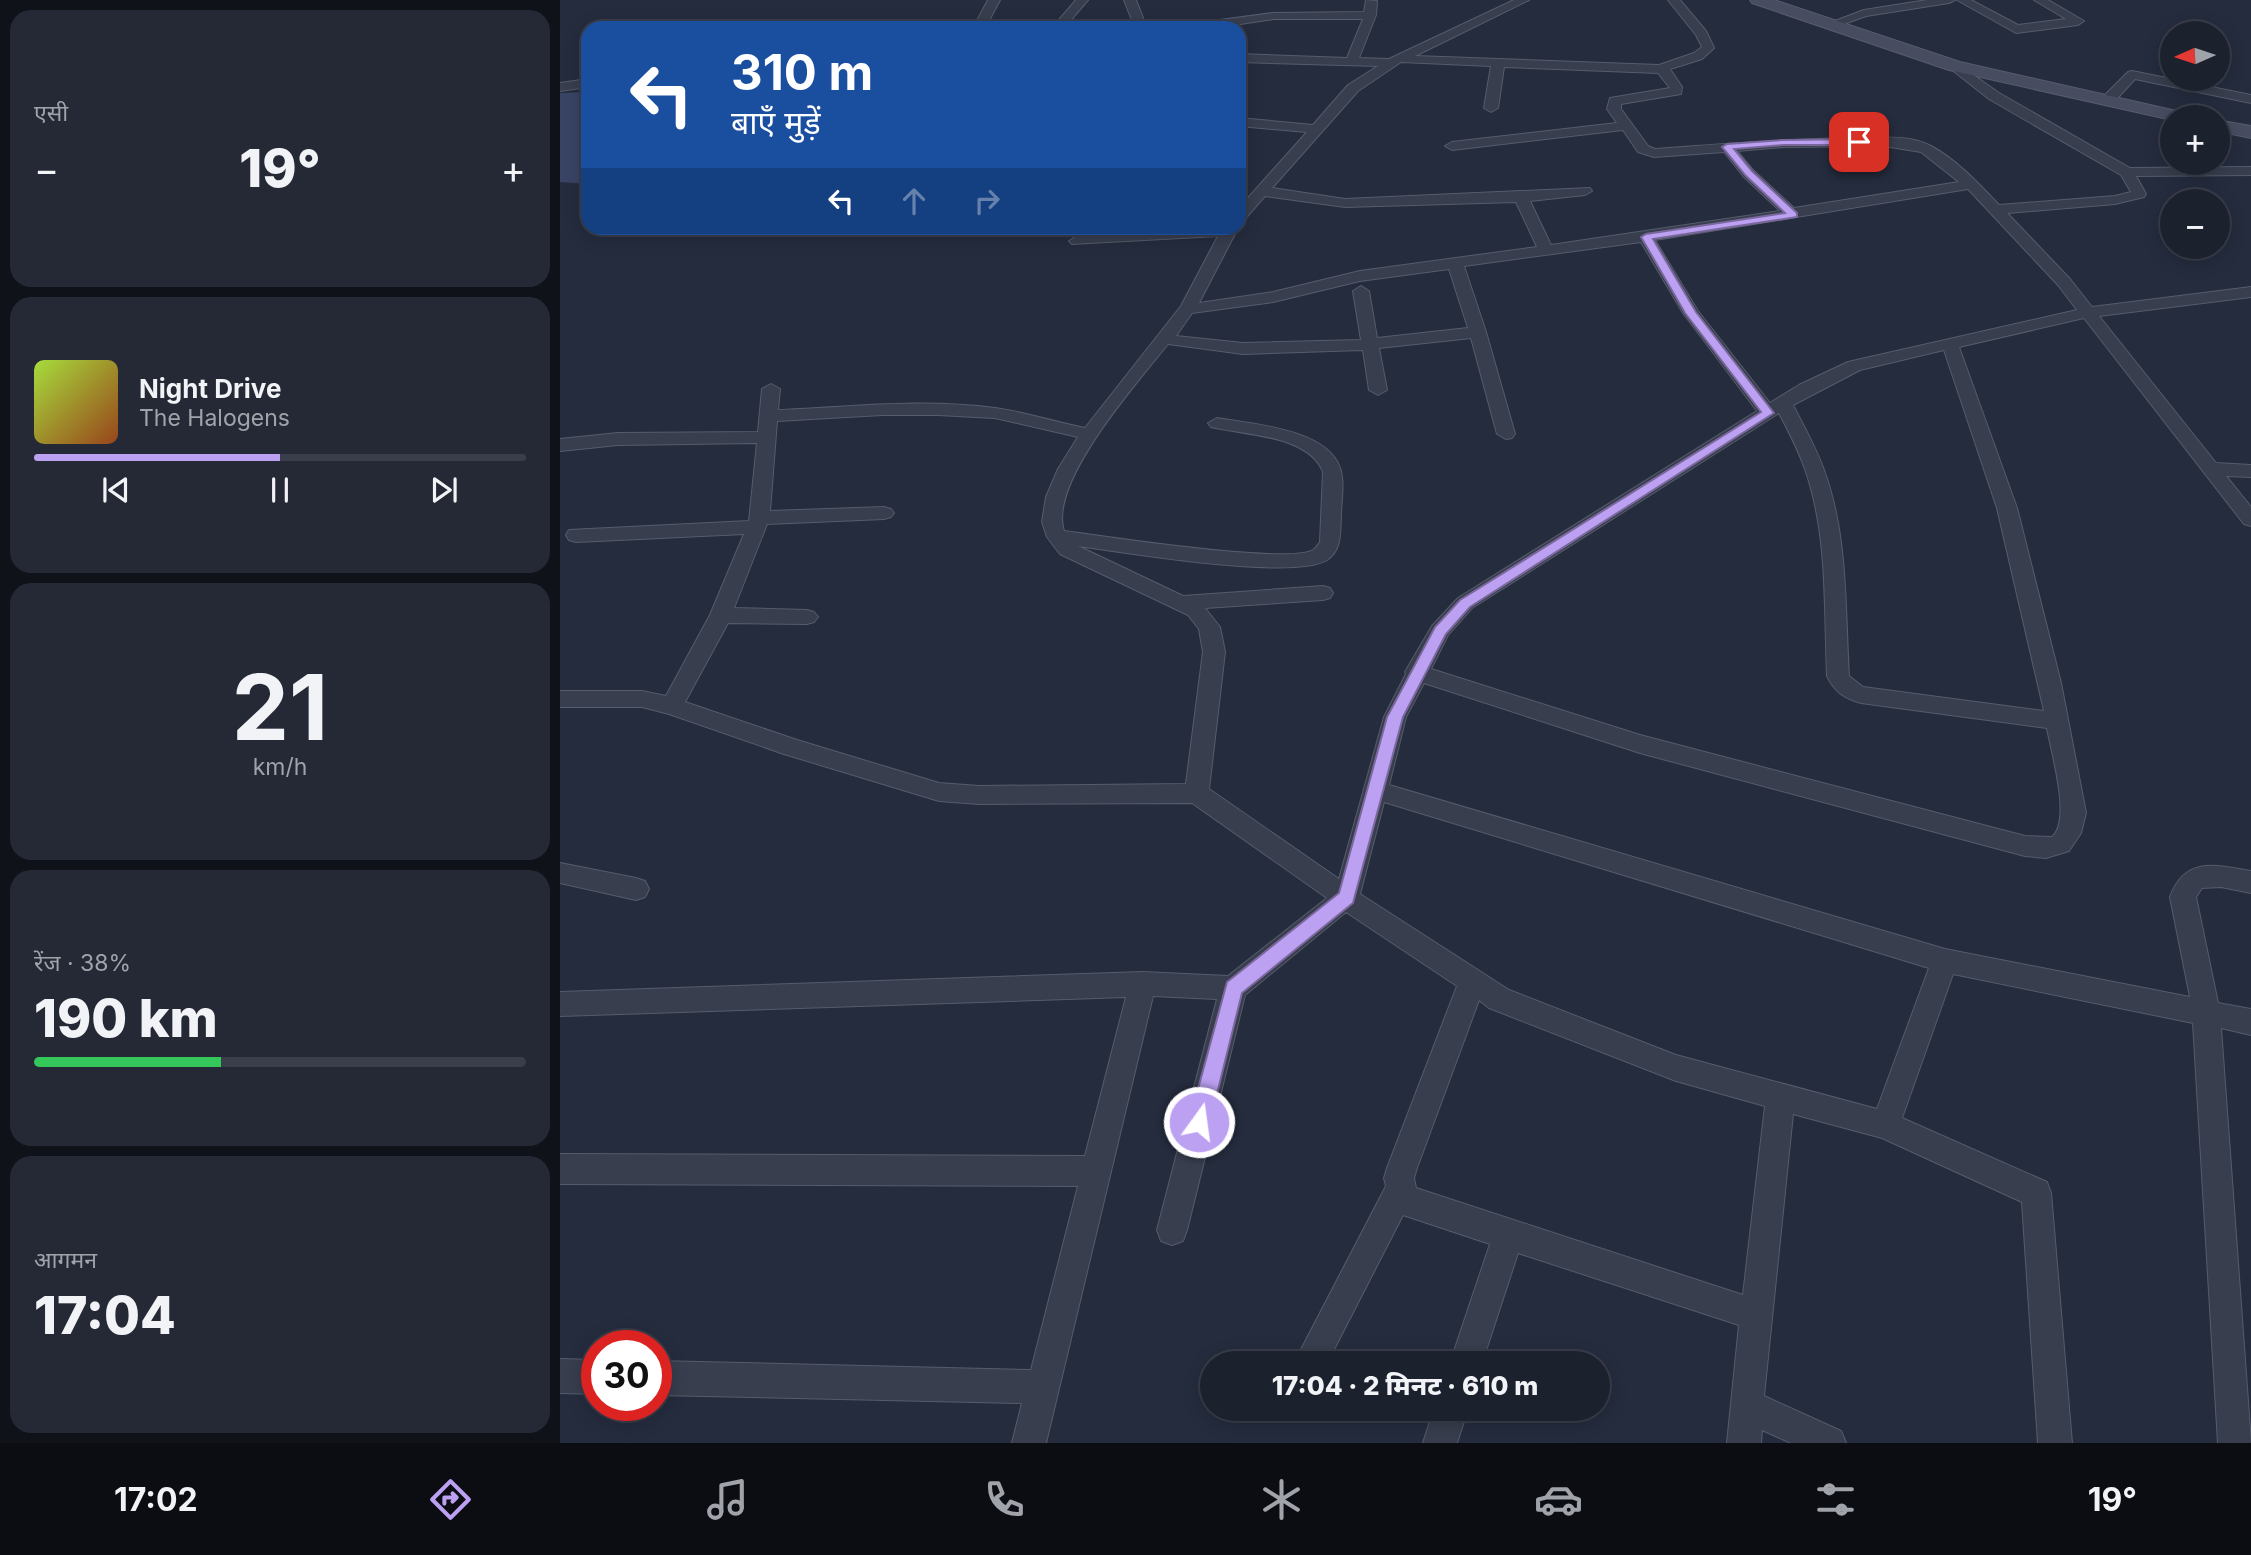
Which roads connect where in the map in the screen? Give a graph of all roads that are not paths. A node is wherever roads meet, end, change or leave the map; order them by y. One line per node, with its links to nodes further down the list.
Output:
1 (994, 0): 14 (street)
2 (1082, 0): 15 (street)
3 (1130, 0): 16 (street)
4 (1371, 0): 13 (street)
5 (1522, 0): 21 (street)
6 (1674, 0): 24 (street)
7 (1758, 0): 18 (main road)
8 (1883, 0): 12 (street)
9 (1949, 0): 12 (street)
10 (1963, 0): 11 (street)
11 (2040, 0)
12 (1895, 8): 18 (street)
13 (1370, 15): 17 (street); 20 (street)
14 (983, 21)
15 (1064, 21)
16 (1138, 21)
17 (1238, 21)
18 (1833, 24): 23 (main road)
19 (1246, 58): 20 (street)
20 (1352, 61): 21 (street)
21 (1395, 61): 22 (street); 34 (street)
22 (1498, 63): 24 (street); 29 (street)
23 (1955, 66): 28 (main road); 39 (street)
24 (1663, 69): 32 (street)
25 (581, 84): 26 (street)
26 (560, 87)
27 (2251, 99): 28 (street)
28 (2107, 101): 30 (main road)
29 (1491, 108)
30 (2160, 112)
31 (1246, 123): 34 (street)
32 (1626, 126): 36 (street); 37 (street)
33 (2230, 128): 35 (main road)
34 (1314, 129): 41 (street)
35 (2251, 132)
36 (1452, 146)
37 (1727, 147): 40 (street); 46 (street)
38 (2251, 171): 39 (street)
39 (2126, 172): 45 (street)
40 (1971, 184): 45 (street); 46 (street)
41 (1261, 191): 43 (street); 44 (street)
42 (1585, 191): 43 (street)
43 (1521, 197): 51 (street)
44 (1246, 209)
45 (1995, 209): 56 (street)
46 (1793, 215): 49 (street)
47 (1133, 235): 50 (street)
48 (1228, 235): 55 (street)
49 (1646, 237): 51 (street); 63 (street)
50 (1077, 241)
51 (1545, 251): 52 (street)
52 (1455, 263): 55 (street); 57 (street)
53 (1361, 291): 60 (street)
54 (2251, 292): 56 (street)
55 (1188, 309): 58 (street)
56 (2088, 312): 59 (street); 69 (street)
57 (1478, 332): 60 (street); 67 (street)
58 (1166, 339): 60 (street); 66 (street)
59 (1950, 344): 63 (street); 83 (street)
60 (1370, 345): 62 (street)
61 (771, 389): 65 (street)
62 (1378, 390)
63 (1776, 408): 80 (street); 83 (street)
64 (1217, 424): 75 (street)
65 (768, 426): 66 (street); 68 (street); 73 (street)
66 (1089, 434): 75 (street)
67 (1506, 435)
68 (560, 445)
69 (2213, 469): 70 (street); 72 (street)
70 (2251, 471)
71 (884, 513): 73 (street)
72 (2251, 520)
73 (759, 523): 74 (street); 78 (street)
74 (576, 535)
75 (1056, 537): 77 (street)
76 (1323, 593): 77 (street)
77 (1180, 603): 85 (street)
78 (721, 615): 79 (street); 82 (street)
79 (807, 617)
80 (1416, 672): 83 (street); 84 (street)
81 (560, 699): 82 (street)
82 (672, 706): 85 (street)
83 (2057, 721)
84 (1375, 790): 89 (street); 90 (street)
85 (1196, 793): 89 (street)
86 (560, 873): 88 (street)
87 (2251, 882): 95 (street)
88 (636, 889)
89 (1347, 897): 91 (street); 93 (street)
90 (1945, 961): 95 (street); 98 (street)
91 (1472, 982): 97 (street); 101 (street)
92 (1143, 984): 93 (street); 94 (street); 100 (street)
93 (1233, 988): 102 (street)
94 (560, 1004)
95 (2206, 1012): 96 (street); 118 (street)
96 (2251, 1022)
97 (1781, 1097): 98 (street); 104 (street)
98 (1885, 1125): 117 (street)
99 (560, 1169): 100 (street)
100 (1096, 1171): 110 (street)
101 (1400, 1189): 103 (street); 105 (street)
102 (1172, 1230)
103 (1508, 1235): 104 (street); 106 (street)
104 (1756, 1315): 111 (street)
105 (1316, 1351)
106 (1470, 1351)
107 (560, 1376): 108 (street)
108 (581, 1377)
109 (672, 1378): 110 (street)
110 (1043, 1387): 113 (street)
111 (1745, 1405): 115 (street); 116 (street)
112 (1447, 1421): 114 (street)
113 (1029, 1443)
114 (1440, 1443)
115 (1744, 1443)
116 (1829, 1443)
117 (2055, 1443)
118 (2235, 1443)

